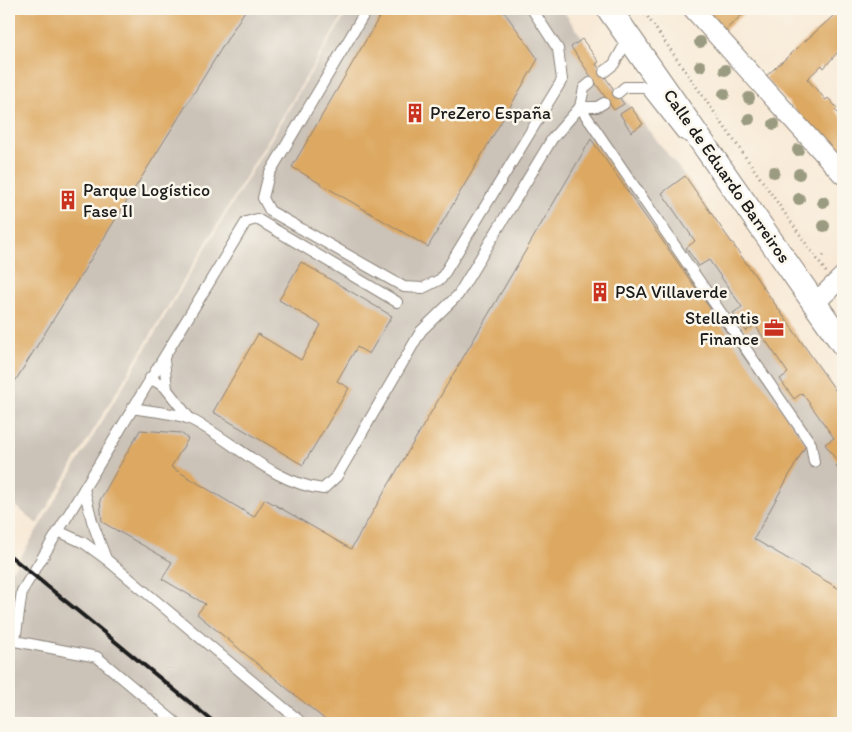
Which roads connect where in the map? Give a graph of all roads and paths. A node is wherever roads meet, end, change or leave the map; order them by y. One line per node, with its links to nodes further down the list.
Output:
1 (368, 9): 2 (lane)
2 (532, 9)
3 (609, 9): 6 (street, Calle de Eduardo Barreiros)
4 (642, 9): 14 (path)
5 (693, 9): 13 (street)
6 (630, 36): 7 (lane); 12 (street, Calle de Eduardo Barreiros)
7 (604, 72)
8 (590, 83): 11 (lane)
9 (618, 93): 12 (lane)
10 (604, 103): 11 (lane)
11 (580, 107): 22 (lane); 23 (lane)
12 (705, 144): 16 (street, Calle de Eduardo Barreiros)
13 (843, 174)
14 (839, 280): 16 (street)
15 (397, 302): 18 (lane)
16 (815, 303): 17 (street, Calle de Eduardo Barreiros)
17 (843, 344)
18 (164, 360): 19 (lane); 20 (lane)
19 (150, 378): 20 (lane); 21 (lane)
20 (167, 389): 22 (lane)
21 (132, 408): 22 (lane); 24 (lane)
22 (190, 419)
23 (814, 462)
24 (84, 489): 25 (lane); 26 (lane)
25 (58, 531): 26 (lane); 27 (lane)
26 (106, 559): 29 (lane)
27 (12, 638): 28 (lane)
28 (176, 723)
29 (302, 723)

